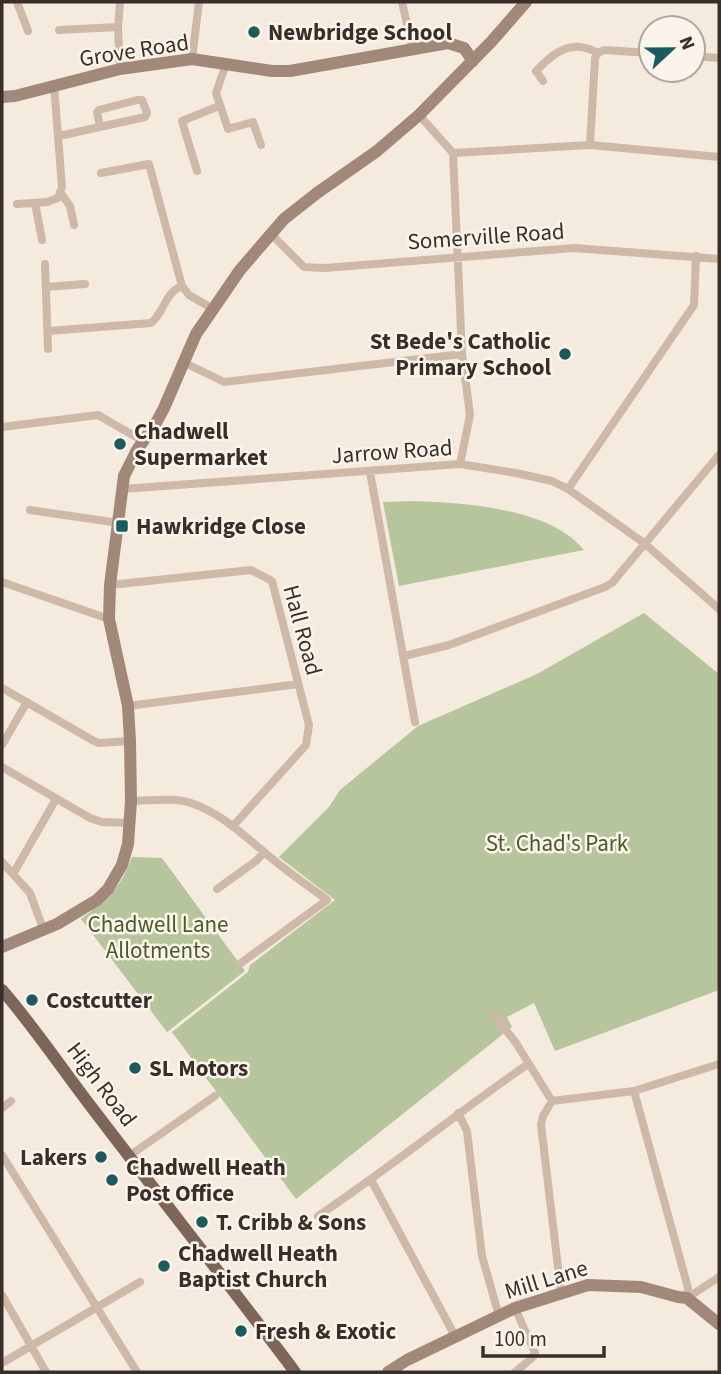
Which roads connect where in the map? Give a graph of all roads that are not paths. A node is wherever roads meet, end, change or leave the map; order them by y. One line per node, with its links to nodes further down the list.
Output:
1 (17, 2): 8 (street)
2 (120, 2): 6 (street)
3 (199, 2): 12 (street)
4 (402, 2): 9 (street)
5 (526, 2): 13 (street)
6 (118, 27): 7 (street); 15 (street)
7 (59, 30)
8 (28, 31)
9 (413, 50): 13 (street, Grove Road); 14 (street, Grove Road)
10 (637, 52): 11 (street)
11 (598, 53): 16 (street); 24 (street)
12 (192, 59): 14 (street, Grove Road); 15 (street, Grove Road)
13 (473, 61): 20 (street)
14 (226, 64): 19 (street)
15 (120, 69): 17 (street, Grove Road)
16 (543, 81)
17 (54, 86): 18 (street, Grove Road); 22 (street)
18 (2, 97)
19 (219, 106): 23 (street); 27 (street)
20 (419, 115): 25 (street); 33 (street)
21 (100, 127): 21 (street); 22 (street)
22 (59, 136): 29 (street)
23 (261, 145)
24 (590, 145): 25 (street); 26 (street)
25 (453, 153): 35 (street)
26 (719, 157)
27 (197, 171)
28 (101, 173): 40 (street)
29 (60, 191): 30 (street); 32 (street)
30 (35, 203): 31 (street); 34 (street)
31 (17, 204)
32 (74, 225)
33 (270, 233): 35 (street, Somerville Road); 42 (street)
34 (42, 240)
35 (457, 256): 36 (street, Somerville Road); 45 (street)
36 (696, 256): 37 (street, Somerville Road); 53 (street)
37 (719, 259)
38 (45, 264): 41 (street)
39 (85, 284): 41 (street)
40 (182, 286): 42 (street); 43 (street)
41 (46, 287): 43 (street)
42 (213, 309): 46 (street)
43 (48, 331): 44 (street)
44 (48, 349)
45 (462, 354): 46 (street); 50 (street)
46 (183, 362): 48 (street)
47 (2, 427): 48 (street)
48 (143, 441): 52 (street)
49 (719, 456): 56 (street)
50 (460, 464): 51 (street, Jarrow Road); 53 (street, Jarrow Road)
51 (370, 472): 52 (street, Jarrow Road); 61 (street)
52 (123, 489): 55 (street)
53 (568, 489): 56 (street, Jarrow Road)
54 (30, 510): 55 (street)
55 (119, 523): 58 (street)
56 (643, 543): 59 (street, Jarrow Road); 61 (street)
57 (2, 582): 60 (street)
58 (110, 585): 60 (street); 62 (street, Hall Road)
59 (719, 609)
60 (109, 619): 65 (street)
61 (404, 656): 66 (street)
62 (298, 684): 65 (street); 73 (street, Hall Road)
63 (2, 688): 64 (street)
64 (27, 702): 67 (street); 68 (street)
65 (128, 706): 67 (street)
66 (415, 722)
67 (130, 741): 71 (street)
68 (2, 745)
69 (2, 767): 70 (street)
70 (56, 799): 72 (street); 76 (street)
71 (131, 802): 72 (street); 73 (street)
72 (130, 823): 78 (street)
73 (234, 825): 74 (street)
74 (264, 852): 77 (street); 80 (street)
75 (2, 862): 76 (street)
76 (13, 874): 78 (street)
77 (218, 889)
78 (44, 931): 79 (street)
79 (2, 947)
80 (241, 963)
81 (4, 996): 92 (main road, High Road)
82 (495, 1016): 83 (street)
83 (528, 1064): 88 (street); 90 (street)
84 (719, 1064): 85 (street)
85 (634, 1091): 88 (street); 99 (street)
86 (215, 1096): 92 (street)
87 (11, 1101): 89 (street)
88 (552, 1101): 97 (street)
89 (2, 1108)
90 (458, 1113): 93 (street); 102 (street)
91 (2, 1155): 100 (street)
92 (129, 1156): 107 (main road, High Road)
93 (371, 1181): 94 (street); 104 (street)
94 (318, 1216)
95 (719, 1277): 99 (street)
96 (140, 1282): 100 (street)
97 (561, 1292): 99 (street, Mill Lane); 101 (street, Mill Lane)
98 (2, 1295): 105 (street)
99 (687, 1298): 103 (street, Mill Lane)
100 (97, 1307): 105 (street); 109 (street)
101 (515, 1308): 102 (street, Mill Lane); 111 (street)
102 (499, 1316): 104 (street, Mill Lane)
103 (719, 1324)
104 (455, 1336): 110 (street, Mill Lane)
105 (32, 1346): 106 (street); 108 (street)
106 (2, 1363)
107 (291, 1371)
108 (46, 1372)
109 (137, 1372)
110 (388, 1372)
111 (515, 1372)

